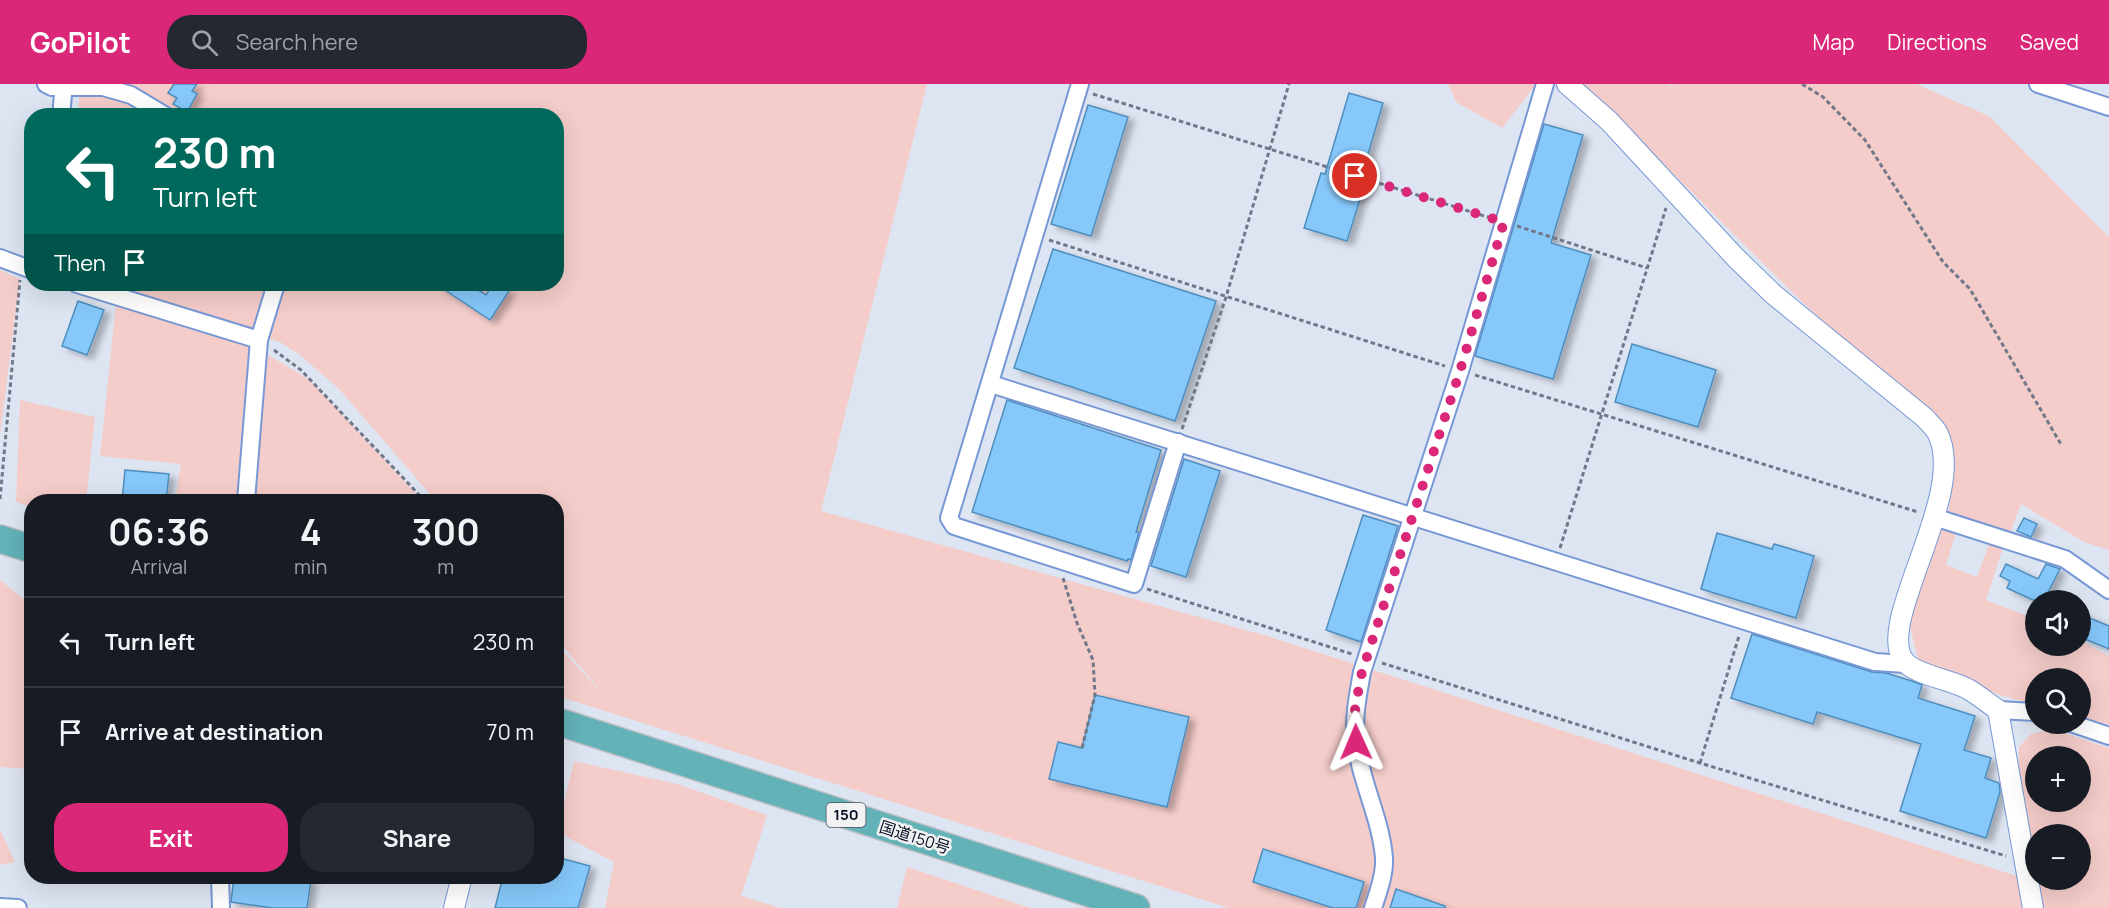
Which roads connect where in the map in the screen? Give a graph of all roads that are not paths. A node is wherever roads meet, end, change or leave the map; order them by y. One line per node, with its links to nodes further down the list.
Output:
1 (46, 84): 5 (street)
2 (1545, 84): 18 (street)
3 (1567, 84): 19 (street)
4 (2038, 84): 7 (street)
5 (64, 85): 8 (street); 9 (street)
6 (1080, 87): 15 (street)
7 (2109, 107)
8 (62, 108)
9 (153, 108)
10 (0, 258): 11 (street)
11 (24, 267)
12 (99, 291): 14 (street)
13 (274, 291): 14 (street)
14 (259, 340): 17 (street)
15 (991, 384): 16 (street); 16 (street)
16 (1178, 442): 18 (street)
17 (247, 494)
18 (1413, 516): 23 (street); 36 (street)
19 (1934, 517): 22 (street); 23 (street)
20 (0, 539): 21 (highway)
21 (24, 546)
22 (2109, 590)
23 (1906, 664): 24 (street)
24 (1998, 710): 25 (street); 37 (street)
25 (2025, 711)
26 (564, 724): 35 (highway, 国道150号 / 150)
27 (2091, 730): 28 (street)
28 (2109, 736)
29 (220, 884): 33 (street)
30 (460, 884): 34 (street)
31 (0, 907): 32 (street)
32 (18, 908)
33 (221, 908)
34 (454, 908)
35 (1136, 908)
36 (1372, 908)
37 (2033, 908)

